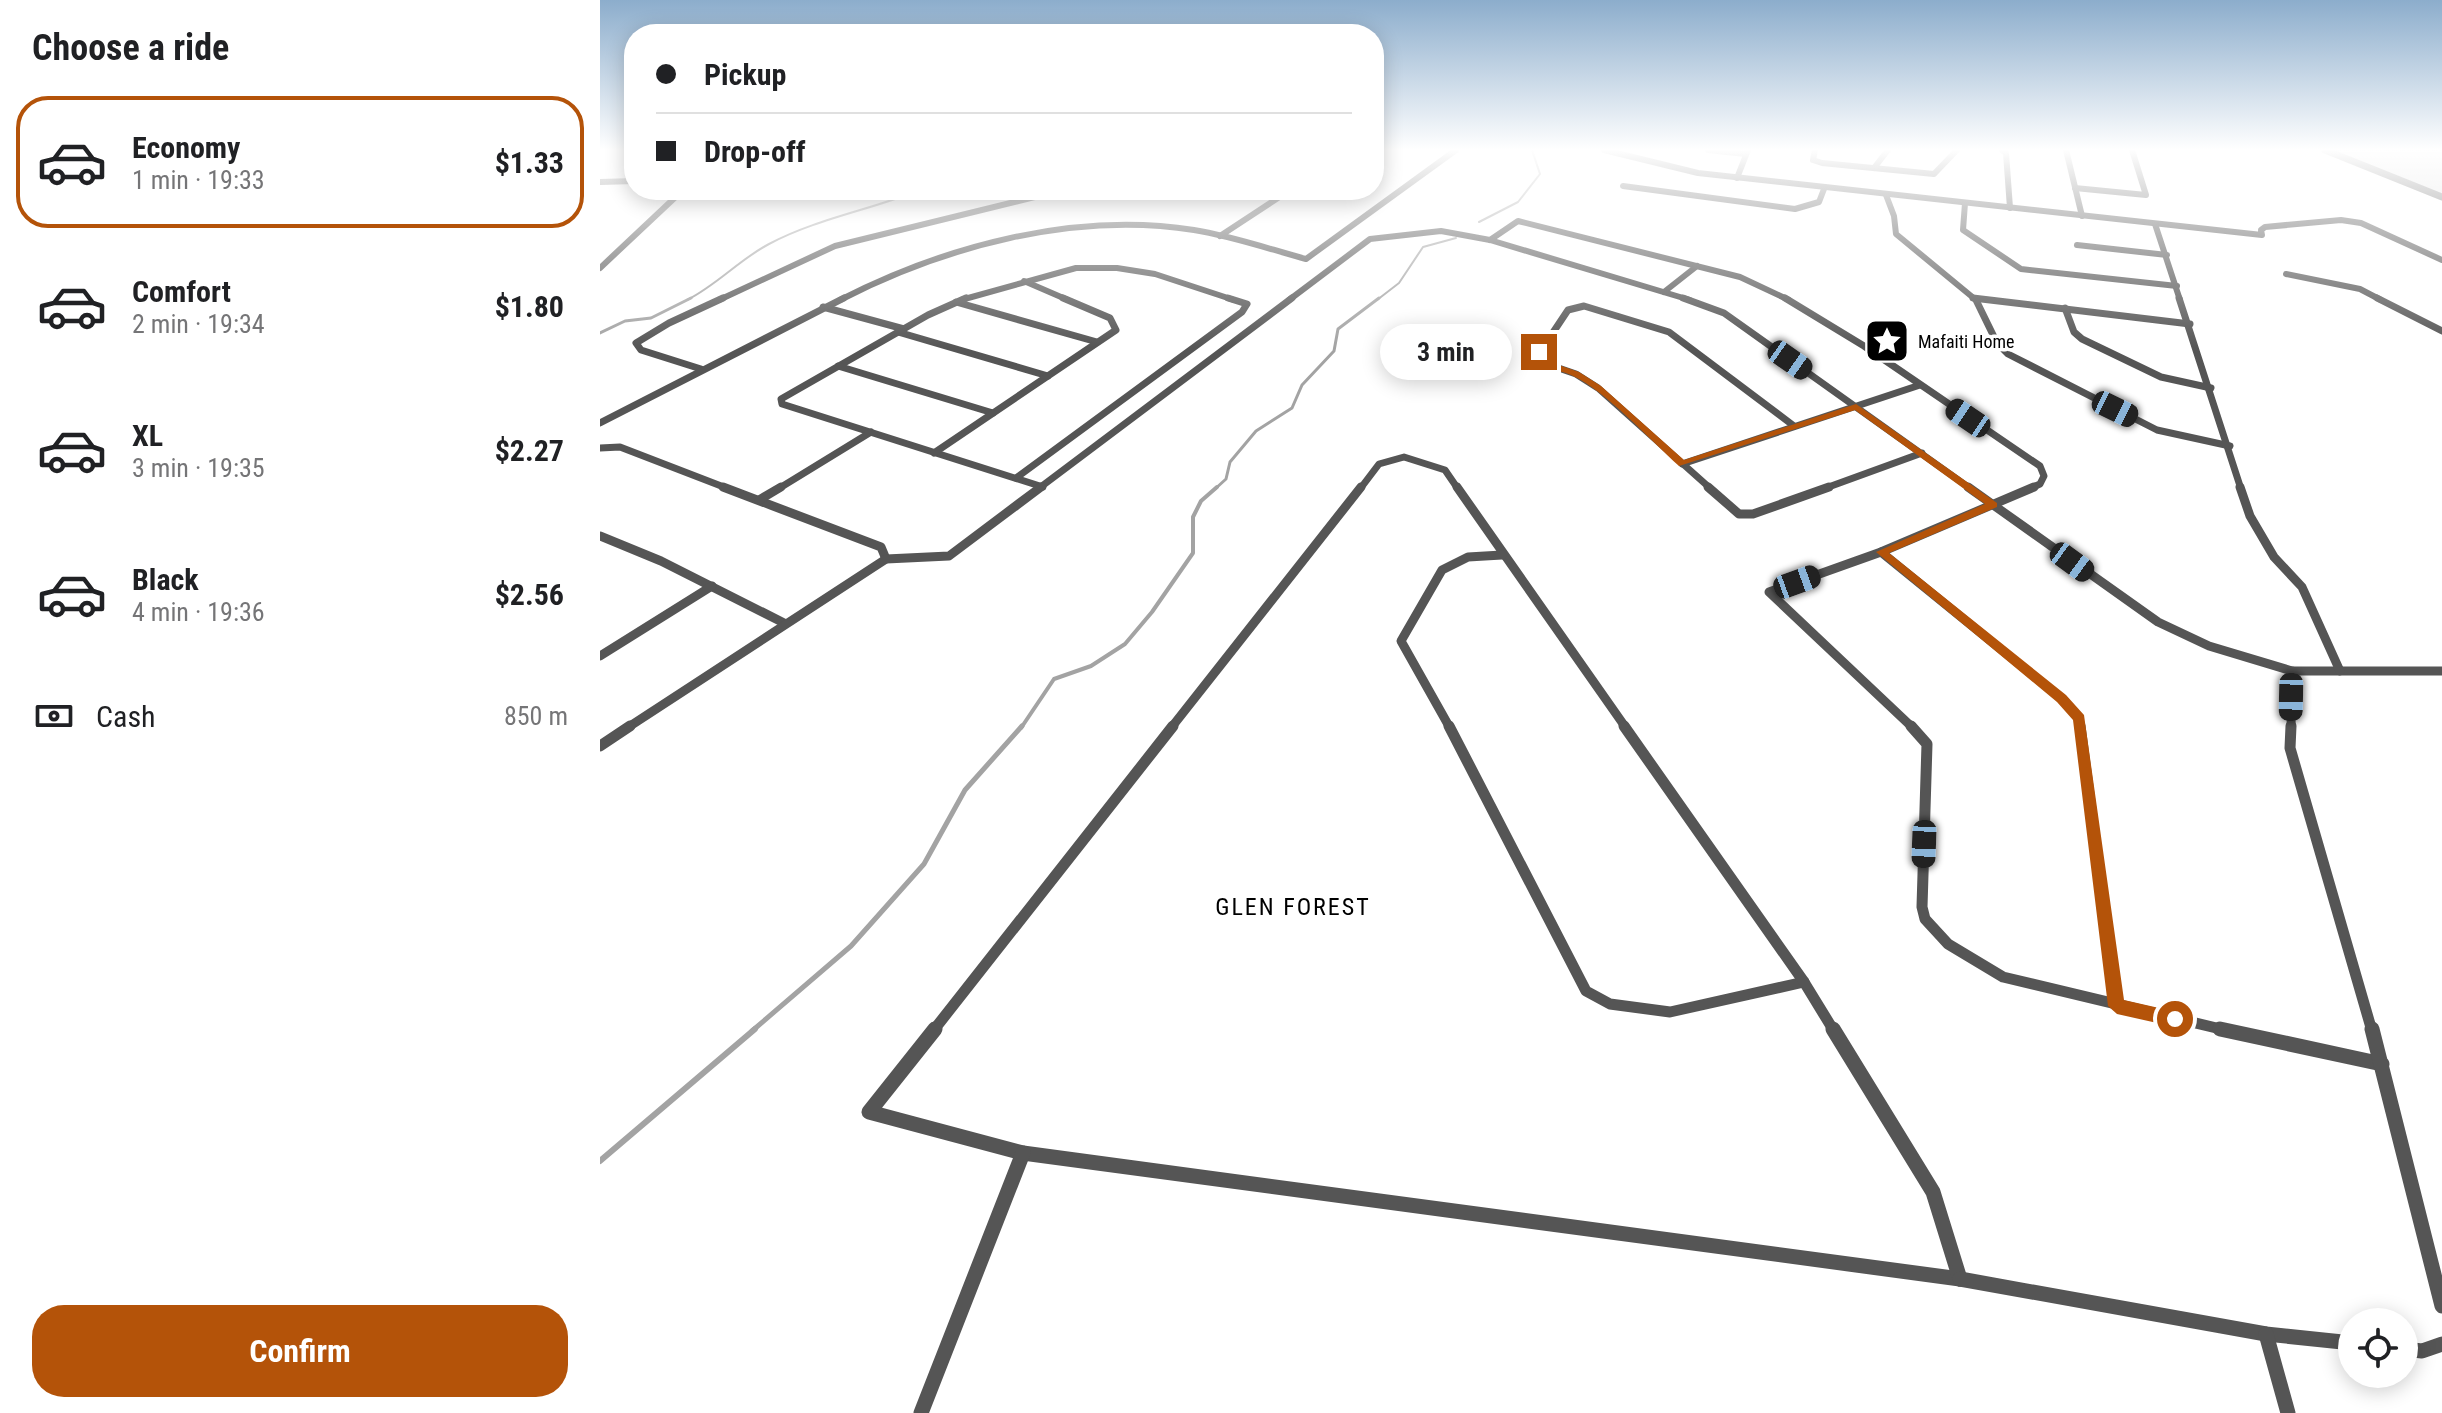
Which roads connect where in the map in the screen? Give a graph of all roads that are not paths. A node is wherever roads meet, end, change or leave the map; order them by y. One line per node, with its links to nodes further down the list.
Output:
1 (655, 216): 15 (street)
2 (953, 216): 29 (street)
3 (1251, 216): 9 (street)
4 (1365, 216): 9 (street)
5 (1894, 216): 20 (street)
6 (1964, 216): 18 (street)
7 (2082, 216): 8 (street)
8 (2155, 224): 12 (street); 13 (street)
9 (1220, 236): 22 (street)
10 (1490, 240): 14 (street); 19 (street); 44 (street)
11 (2077, 245): 12 (street)
12 (2167, 255): 18 (street)
13 (2442, 260)
14 (1697, 266): 19 (street); 31 (street)
15 (600, 268)
16 (2286, 274): 26 (street)
17 (1023, 281): 21 (street); 27 (street); 43 (street)
18 (2177, 286): 24 (street)
19 (1664, 292): 33 (street)
20 (1976, 300): 23 (street); 38 (street)
21 (956, 302): 25 (street); 27 (street)
22 (823, 307): 25 (street); 29 (street)
23 (2065, 308): 24 (street); 32 (street)
24 (2190, 324): 32 (street)
25 (901, 330): 28 (street); 30 (street)
26 (2442, 331)
27 (1097, 342): 30 (street)
28 (838, 366): 34 (street); 37 (street)
29 (701, 369): 35 (street)
30 (1048, 376): 34 (street)
31 (1920, 385): 33 (street); 46 (street)
32 (2211, 388): 38 (street)
33 (1856, 407): 36 (street); 41 (street)
34 (993, 413): 40 (street)
35 (600, 423)
36 (1794, 426): 42 (street); 42 (street)
37 (871, 432): 40 (street); 45 (street)
38 (2230, 446): 57 (street)
39 (600, 448): 45 (street)
40 (934, 453): 43 (street)
41 (1922, 453): 42 (street); 46 (street)
42 (1682, 464)
43 (1016, 478): 44 (street)
44 (1043, 487): 50 (street)
45 (759, 500): 50 (street)
46 (1993, 505): 48 (street); 56 (street)
47 (600, 536): 51 (street)
48 (1881, 552): 61 (street); 61 (street)
49 (1502, 555): 60 (street); 60 (street); 63 (street)
50 (886, 559): 52 (street)
51 (712, 586): 52 (street); 54 (street)
52 (784, 623): 59 (street)
53 (600, 642): 54 (street)
54 (613, 648): 55 (street)
55 (600, 656)
56 (2292, 671): 57 (street); 62 (street)
57 (2340, 671): 58 (street)
58 (2442, 671)
59 (600, 746)
60 (1804, 982): 64 (street)
61 (2117, 1006): 62 (street)
62 (2382, 1064): 65 (street)
63 (1023, 1153): 64 (street); 70 (street)
64 (1960, 1279): 66 (street)
65 (2442, 1306)
66 (2266, 1334): 67 (street); 71 (street)
67 (2338, 1342)
68 (2442, 1344): 69 (street)
69 (2418, 1351)
70 (921, 1413)
71 (2288, 1413)

